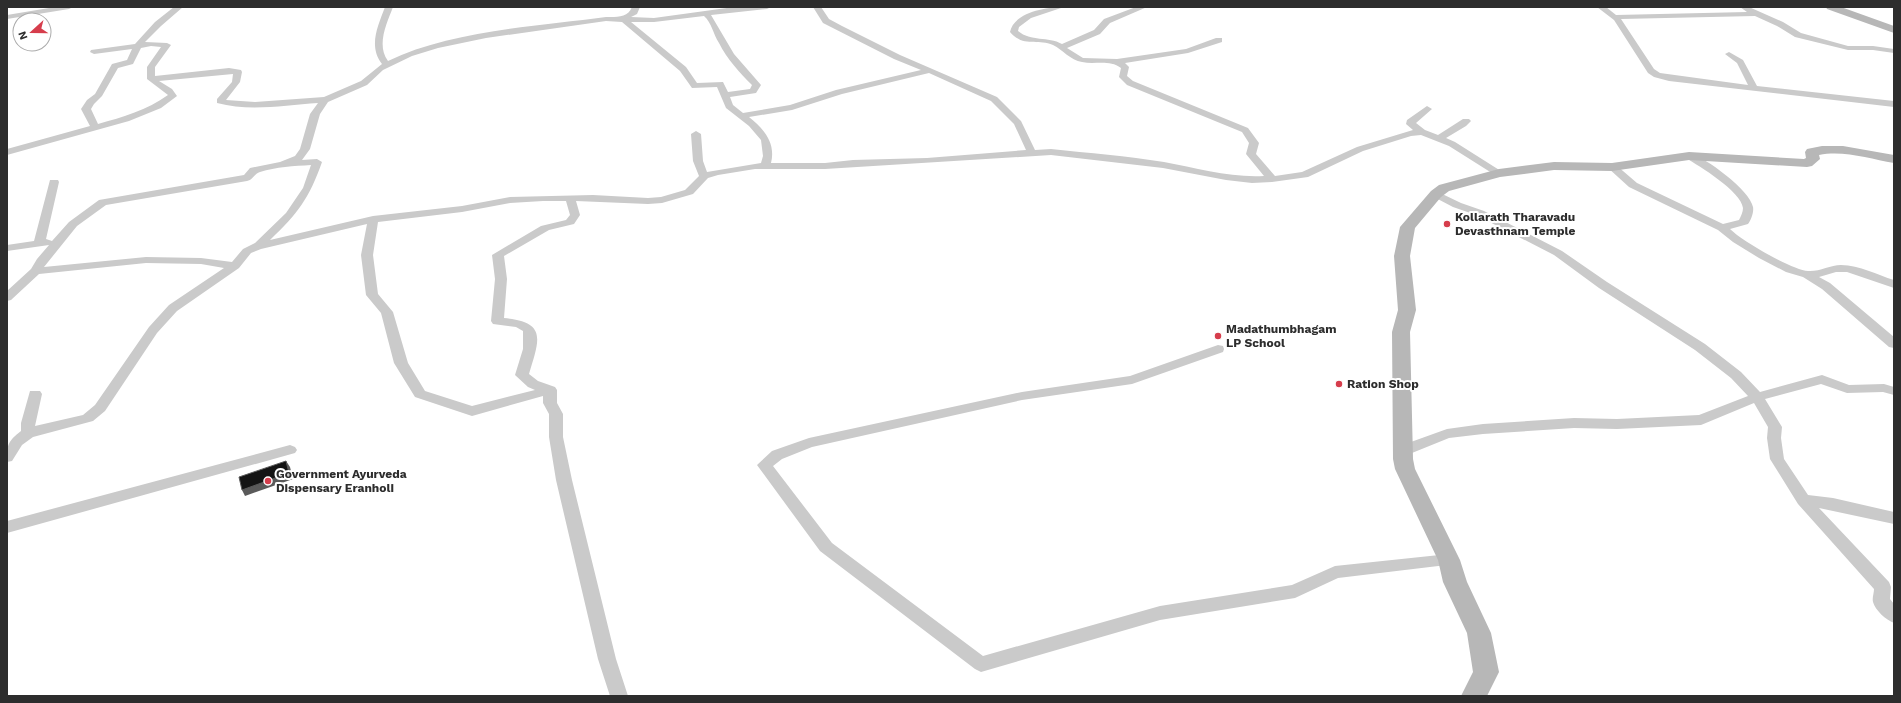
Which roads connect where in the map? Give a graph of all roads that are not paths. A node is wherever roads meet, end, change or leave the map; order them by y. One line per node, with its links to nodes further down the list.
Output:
1 (69, 7): 16 (street)
2 (180, 7): 20 (street)
3 (389, 7): 26 (street)
4 (636, 7): 17 (street)
5 (767, 7): 12 (street)
6 (817, 7): 27 (street)
7 (1060, 7): 21 (street)
8 (1142, 7): 21 (street)
9 (1601, 7): 15 (street)
10 (1744, 7): 14 (street)
11 (1830, 7): 18 (street)
12 (735, 8): 13 (street)
13 (705, 13): 17 (street); 30 (street)
14 (1755, 14): 15 (street); 22 (street)
15 (1614, 16): 29 (street)
16 (7, 17)
17 (623, 20): 26 (street); 30 (street)
18 (1894, 30)
19 (1219, 40): 25 (street)
20 (138, 45): 23 (street); 28 (street); 36 (street)
21 (1062, 47): 25 (street)
22 (1894, 51)
23 (94, 52)
24 (1729, 54): 29 (street)
25 (1117, 62): 49 (street)
26 (387, 65): 31 (street)
27 (930, 70): 34 (street); 41 (street)
28 (151, 78): 31 (street); 36 (street)
29 (1754, 88): 32 (street)
30 (725, 95): 34 (street)
31 (325, 100): 44 (street)
32 (1894, 104)
33 (1427, 109): 37 (street)
34 (741, 116): 45 (street)
35 (1466, 121): 39 (street)
36 (96, 128): 40 (street)
37 (1422, 132): 39 (street); 49 (street)
38 (696, 134): 48 (street)
39 (1440, 138): 47 (street)
40 (7, 152)
41 (1032, 153): 45 (street); 49 (street)
42 (1689, 156): 43 (street); 46 (street); 54 (street)
43 (1894, 159)
44 (280, 165): 55 (street); 57 (street)
45 (766, 165): 48 (street)
46 (1612, 167): 47 (street); 54 (street)
47 (1499, 173): 51 (street)
48 (704, 176): 52 (street)
49 (1272, 179)
50 (54, 182): 56 (street)
51 (1436, 194): 69 (street); 72 (street)
52 (570, 198): 53 (street); 66 (street)
53 (373, 219): 57 (street); 66 (street)
54 (1722, 228): 61 (street)
55 (59, 240): 56 (street); 60 (street)
56 (39, 243): 58 (street)
57 (257, 246): 59 (street)
58 (7, 248)
59 (235, 266): 60 (street); 70 (street)
60 (36, 271): 63 (street)
61 (1807, 275): 62 (street); 64 (street)
62 (1894, 284)
63 (7, 297)
64 (1894, 344)
65 (1218, 349): 77 (street)
66 (550, 390): 79 (street)
67 (1894, 392): 69 (street)
68 (35, 394): 70 (street)
69 (1757, 397): 72 (street); 74 (street)
70 (28, 433): 73 (street)
71 (290, 450): 76 (street)
72 (1402, 451): 77 (street)
73 (7, 457)
74 (1803, 500): 75 (street); 78 (street)
75 (1894, 518)
76 (7, 527)
77 (1449, 560): 80 (street)
78 (1894, 616)
79 (619, 696)
80 (1474, 696)

